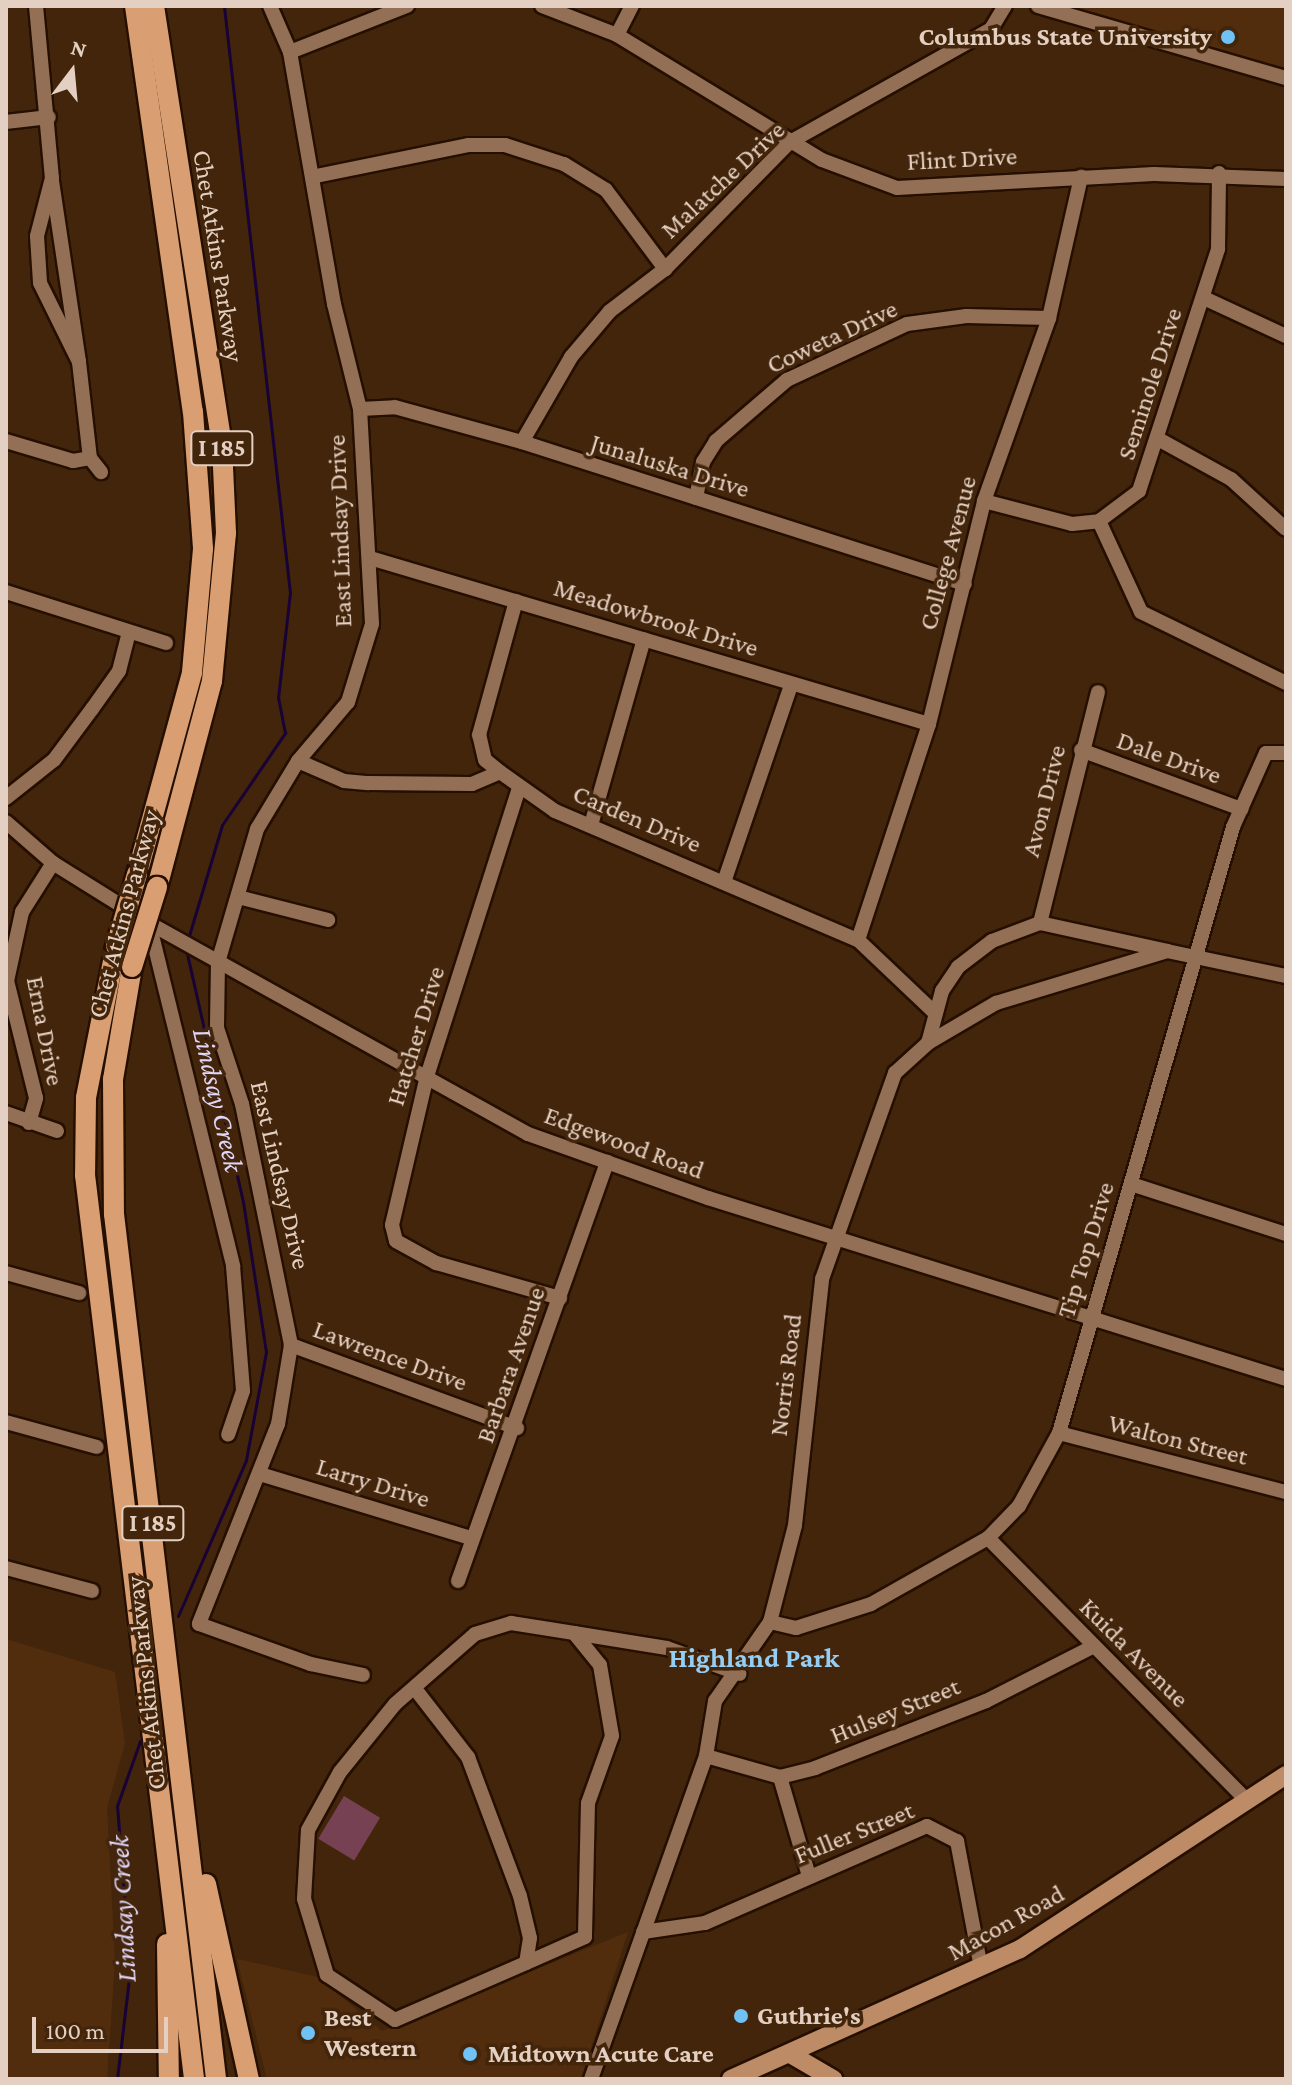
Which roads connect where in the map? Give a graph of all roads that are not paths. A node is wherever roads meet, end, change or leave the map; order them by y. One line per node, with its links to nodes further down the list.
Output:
1 (36, 6): 13 (street)
2 (135, 6): 107 (highway, Chet Atkins Parkway / I 185, bridge)
3 (154, 6): 104 (highway, Chet Atkins Parkway / I 185, bridge)
4 (270, 6): 11 (street, East Lindsay Drive)
5 (407, 6): 11 (street)
6 (542, 6): 10 (street, Flint Drive)
7 (632, 6): 10 (street)
8 (1005, 6): 15 (street, Malatche Drive)
9 (1038, 6): 12 (street)
10 (617, 35): 15 (street, Flint Drive)
11 (290, 52): 17 (street, East Lindsay Drive)
12 (1285, 74)
13 (49, 117): 14 (street); 19 (street)
14 (6, 122)
15 (790, 142): 18 (street, Flint Drive); 21 (street, Malatche Drive)
16 (1219, 173): 18 (street, Flint Drive); 20 (street, Flint Drive); 22 (street, Seminole Drive)
17 (316, 176): 21 (street); 26 (street, East Lindsay Drive)
18 (1081, 177): 23 (street, College Avenue)
19 (52, 178): 25 (street); 25 (street)
20 (1286, 179)
21 (665, 269): 29 (street, Malatche Drive)
22 (1204, 298): 24 (street); 27 (street, Seminole Drive)
23 (1049, 318): 32 (street, Coweta Drive); 33 (street, College Avenue)
24 (1286, 336)
25 (79, 362): 30 (street)
26 (360, 409): 29 (street, Junaluska Drive); 36 (street, East Lindsay Drive)
27 (1160, 440): 34 (street, Seminole Drive); 35 (street)
28 (6, 441): 30 (street)
29 (522, 442): 32 (street, Junaluska Drive)
30 (90, 458): 31 (street)
31 (101, 472)
32 (696, 498): 37 (street, Junaluska Drive)
33 (984, 501): 34 (street); 37 (street, College Avenue)
34 (1099, 521): 43 (street)
35 (1286, 529)
36 (370, 558): 39 (street, Meadowbrook Drive); 49 (street, East Lindsay Drive)
37 (965, 584): 46 (street, College Avenue)
38 (6, 592): 40 (street)
39 (516, 601): 41 (street, Meadowbrook Drive); 50 (street)
40 (129, 632): 42 (street); 52 (street)
41 (644, 639): 44 (street, Meadowbrook Drive); 55 (street)
42 (166, 643)
43 (1286, 683)
44 (791, 685): 46 (street, Meadowbrook Drive); 57 (street)
45 (1098, 692): 47 (street, Avon Drive)
46 (929, 724): 62 (street, College Avenue)
47 (1081, 750): 53 (street, Dale Drive); 61 (street, Avon Drive)
48 (1286, 753): 53 (street, Tip Top Drive)
49 (298, 761): 50 (street); 58 (street, East Lindsay Drive)
50 (500, 772): 51 (street, Carden Drive)
51 (519, 788): 55 (street, Carden Drive); 69 (street, Hatcher Drive)
52 (6, 798)
53 (1241, 809): 64 (street, Tip Top Drive)
54 (6, 822): 56 (street, Edgewood Road)
55 (591, 825): 57 (street, Carden Drive)
56 (53, 863): 60 (street, Edgewood Road); 71 (street, Erna Drive)
57 (724, 882): 62 (street, Carden Drive)
58 (242, 898): 59 (street); 65 (street, East Lindsay Drive)
59 (328, 920)
60 (149, 923): 65 (street, Edgewood Road); 86 (street)
61 (1040, 923): 63 (street); 67 (street)
62 (858, 940): 67 (street, Carden Drive)
63 (1167, 951): 64 (street, Norris Road); 68 (street, Norris Road)
64 (1200, 953): 66 (street, Norris Road); 74 (street, Tip Top Drive)
65 (218, 962): 69 (street, Edgewood Road); 81 (street, East Lindsay Drive)
66 (1286, 976)
67 (934, 1012): 68 (street)
68 (928, 1043): 76 (street, Norris Road)
69 (426, 1080): 73 (street, Edgewood Road); 79 (street, Hatcher Drive)
70 (6, 1113): 71 (street)
71 (29, 1123): 72 (street)
72 (57, 1131)
73 (607, 1162): 76 (street, Edgewood Road); 79 (street, Barbara Avenue)
74 (1131, 1184): 75 (street); 80 (street, Tip Top Drive)
75 (1286, 1234)
76 (833, 1238): 80 (street, Edgewood Road); 95 (street, Norris Road)
77 (6, 1273): 78 (street)
78 (79, 1293)
79 (560, 1298): 84 (street, Barbara Avenue)
80 (1089, 1319): 82 (street, Edgewood Road); 85 (street, Tip Top Drive)
81 (291, 1345): 84 (street, Lawrence Drive); 88 (street, East Lindsay Drive)
82 (1286, 1379)
83 (6, 1422): 87 (street)
84 (517, 1428): 90 (street, Barbara Avenue)
85 (1059, 1433): 89 (street, Walton Street); 91 (street, Tip Top Drive)
86 (228, 1435)
87 (97, 1447)
88 (260, 1474): 90 (street, Larry Drive); 101 (street, East Lindsay Drive)
89 (1286, 1492)
90 (471, 1538): 93 (street, Barbara Avenue)
91 (988, 1538): 95 (street, Tip Top Drive); 98 (street, Kuida Avenue)
92 (6, 1568): 94 (street)
93 (458, 1581)
94 (92, 1591)
95 (770, 1622): 100 (street, Norris Road)
96 (574, 1633): 97 (street); 99 (street); 102 (street)
97 (602, 1637): 99 (street); 100 (street)
98 (1094, 1646): 106 (street, Hulsey Street); 108 (street, Kuida Avenue)
99 (600, 1665): 111 (street)
100 (740, 1674): 103 (street, Norris Road)
101 (363, 1675)
102 (416, 1690): 111 (street); 111 (street)
103 (706, 1756): 106 (street); 110 (street, Norris Road)
104 (180, 1760): 116 (highway, Chet Atkins Parkway / I 185); 117 (highway)
105 (1286, 1775): 108 (main road, Macon Road)
106 (780, 1777): 109 (street)
107 (163, 1796): 114 (highway); 115 (highway, Chet Atkins Parkway / I 185)
108 (1247, 1801): 112 (main road, Macon Road)
109 (809, 1876): 110 (street, Fuller Street); 112 (street, Fuller Street)
110 (643, 1932): 118 (street, Norris Road)
111 (526, 1963)
112 (981, 1968): 113 (main road, Macon Road)
113 (792, 2055): 119 (main road, Macon Road); 120 (main road)
114 (169, 2079)
115 (194, 2079)
116 (216, 2079)
117 (249, 2079)
118 (591, 2079)
119 (731, 2079)
120 (833, 2079)

